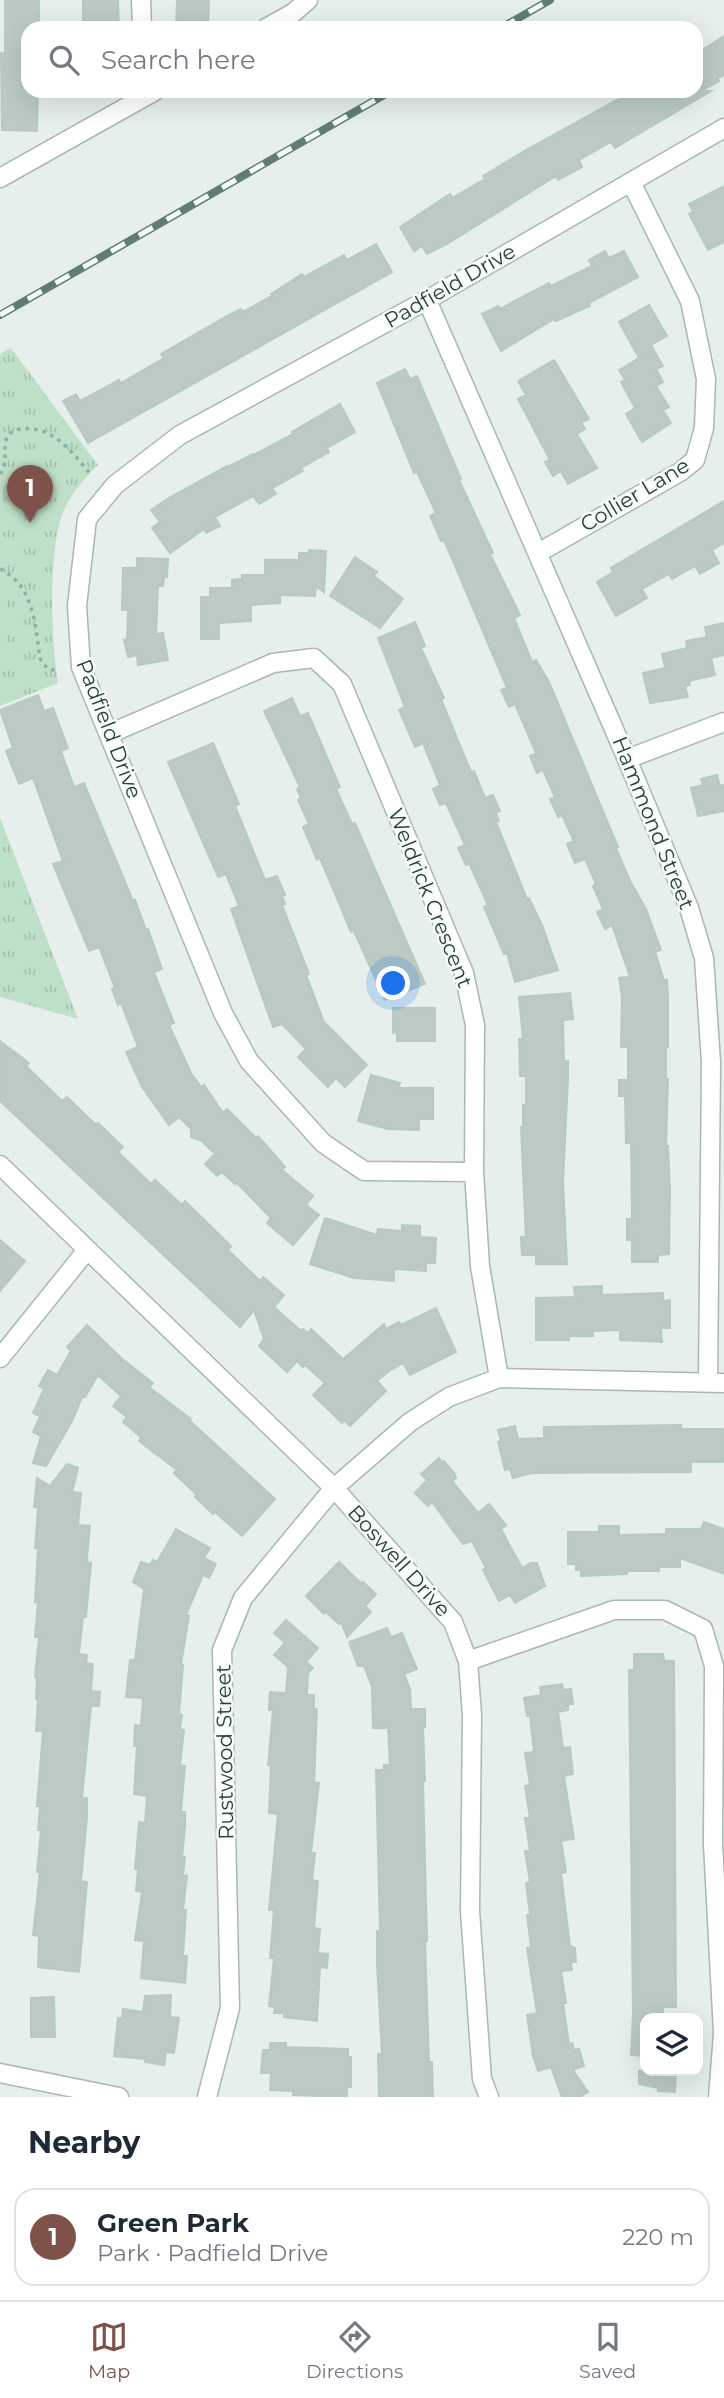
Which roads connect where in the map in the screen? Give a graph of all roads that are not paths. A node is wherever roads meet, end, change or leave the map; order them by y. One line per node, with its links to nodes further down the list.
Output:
1 (141, 0): 3 (street)
2 (308, 0): 4 (street)
3 (142, 21)
4 (279, 21)
5 (137, 98): 7 (street)
6 (724, 128): 8 (street, Padfield Drive)
7 (0, 178)
8 (631, 183): 9 (street, Padfield Drive); 10 (street, Collier Lane)
9 (427, 300): 10 (street, Hammond Street); 12 (street, Padfield Drive)
10 (538, 553): 13 (street, Hammond Street)
11 (724, 722): 13 (street)
12 (109, 734): 15 (street, Padfield Drive); 15 (street, Weldrick Crescent)
13 (627, 759): 19 (street, Hammond Street)
14 (0, 1165): 16 (street, Boswell Drive)
15 (474, 1172): 18 (street, Weldrick Crescent)
16 (87, 1250): 17 (street); 20 (street, Boswell Drive)
17 (0, 1357)
18 (499, 1378): 19 (street, Rustwood Street); 20 (street, Rustwood Street)
19 (716, 1383)
20 (334, 1488): 21 (street, Boswell Drive); 24 (street, Rustwood Street)
21 (468, 1661): 25 (street, Boswell Drive); 26 (street)
22 (0, 2073): 23 (street)
23 (119, 2097)
24 (207, 2097)
25 (489, 2097)
26 (718, 2097)

